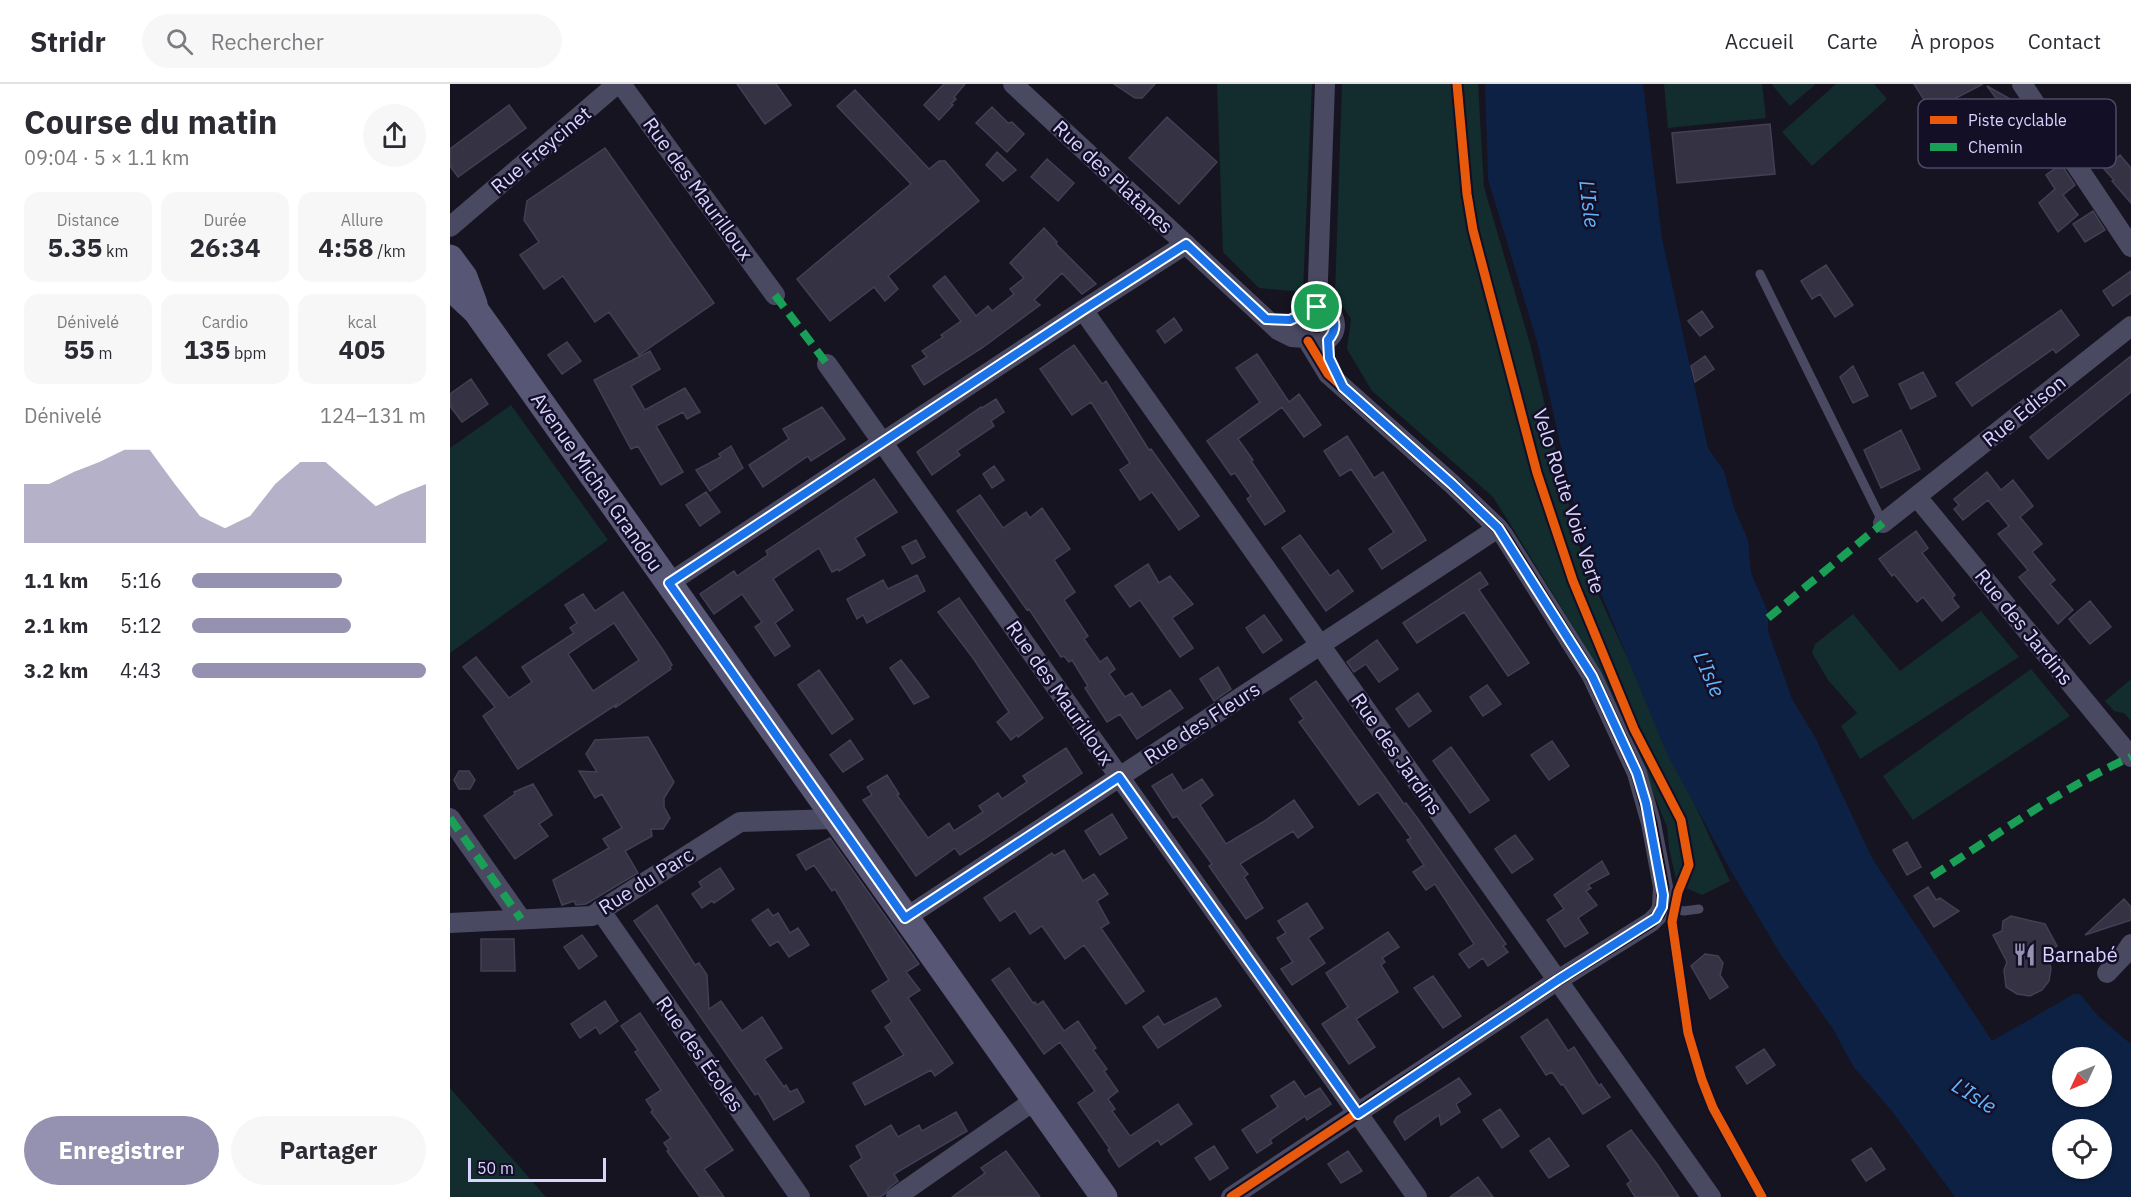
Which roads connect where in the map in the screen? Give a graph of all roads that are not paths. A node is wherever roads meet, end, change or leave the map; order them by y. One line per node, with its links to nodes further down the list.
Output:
1 (619, 84): 7 (street, Rue Freycinet); 13 (street, Rue des Maurilloux)
2 (1013, 84): 8 (street, Rue des Platanes)
3 (1325, 84): 16 (street)
4 (2022, 84): 5 (street)
5 (2032, 99)
6 (2078, 168): 9 (street)
7 (455, 220)
8 (1186, 244): 14 (street); 17 (street, Rue des Platanes)
9 (2131, 247)
10 (450, 258): 15 (main road, Avenue Michel Grandou)
11 (1760, 274): 23 (lane)
12 (450, 287): 15 (main road, Avenue Michel Grandou)
13 (775, 295)
14 (1083, 310): 21 (street); 26 (street, Rue des Jardins)
15 (477, 311): 25 (main road, Avenue Michel Grandou)
16 (1309, 312): 17 (street); 19 (street); 19 (street)
17 (1266, 319): 19 (street, Rue des Platanes)
18 (2131, 326): 22 (street, Rue Edison)
19 (1314, 340): 24 (street)
20 (827, 364): 21 (street, Rue des Maurilloux)
21 (883, 443): 25 (street); 28 (street, Rue des Maurilloux)
22 (1917, 497): 23 (street, Rue Edison); 27 (street, Rue des Jardins)
23 (1883, 524)
24 (1498, 528): 26 (street, Rue des Fleurs); 31 (street)
25 (669, 583): 30 (main road, Avenue Michel Grandou)
26 (1320, 645): 28 (street, Rue des Fleurs); 39 (street, Rue des Jardins)
27 (2131, 757)
28 (1119, 777): 35 (street, Rue des Fleurs); 41 (street, Rue des Maurilloux)
29 (450, 818): 34 (street)
30 (835, 819): 33 (street, Rue du Parc); 35 (main road, Avenue Michel Grandou)
31 (1662, 907): 32 (lane); 39 (street)
32 (1699, 909)
33 (600, 910): 34 (street, Rue du Parc); 42 (street, Rue des Écoles)
34 (521, 918): 36 (street, Rue du Parc)
35 (905, 918): 40 (main road, Avenue Michel Grandou)
36 (450, 923)
37 (2131, 944): 38 (street)
38 (2107, 973)
39 (1558, 980): 41 (street); 47 (street, Rue des Jardins)
40 (1035, 1100): 43 (street); 44 (main road, Avenue Michel Grandou)
41 (1358, 1114): 45 (street); 46 (street, Rue des Maurilloux)
42 (800, 1197)
43 (896, 1197)
44 (1104, 1197)
45 (1230, 1197)
46 (1417, 1197)
47 (1711, 1197)

